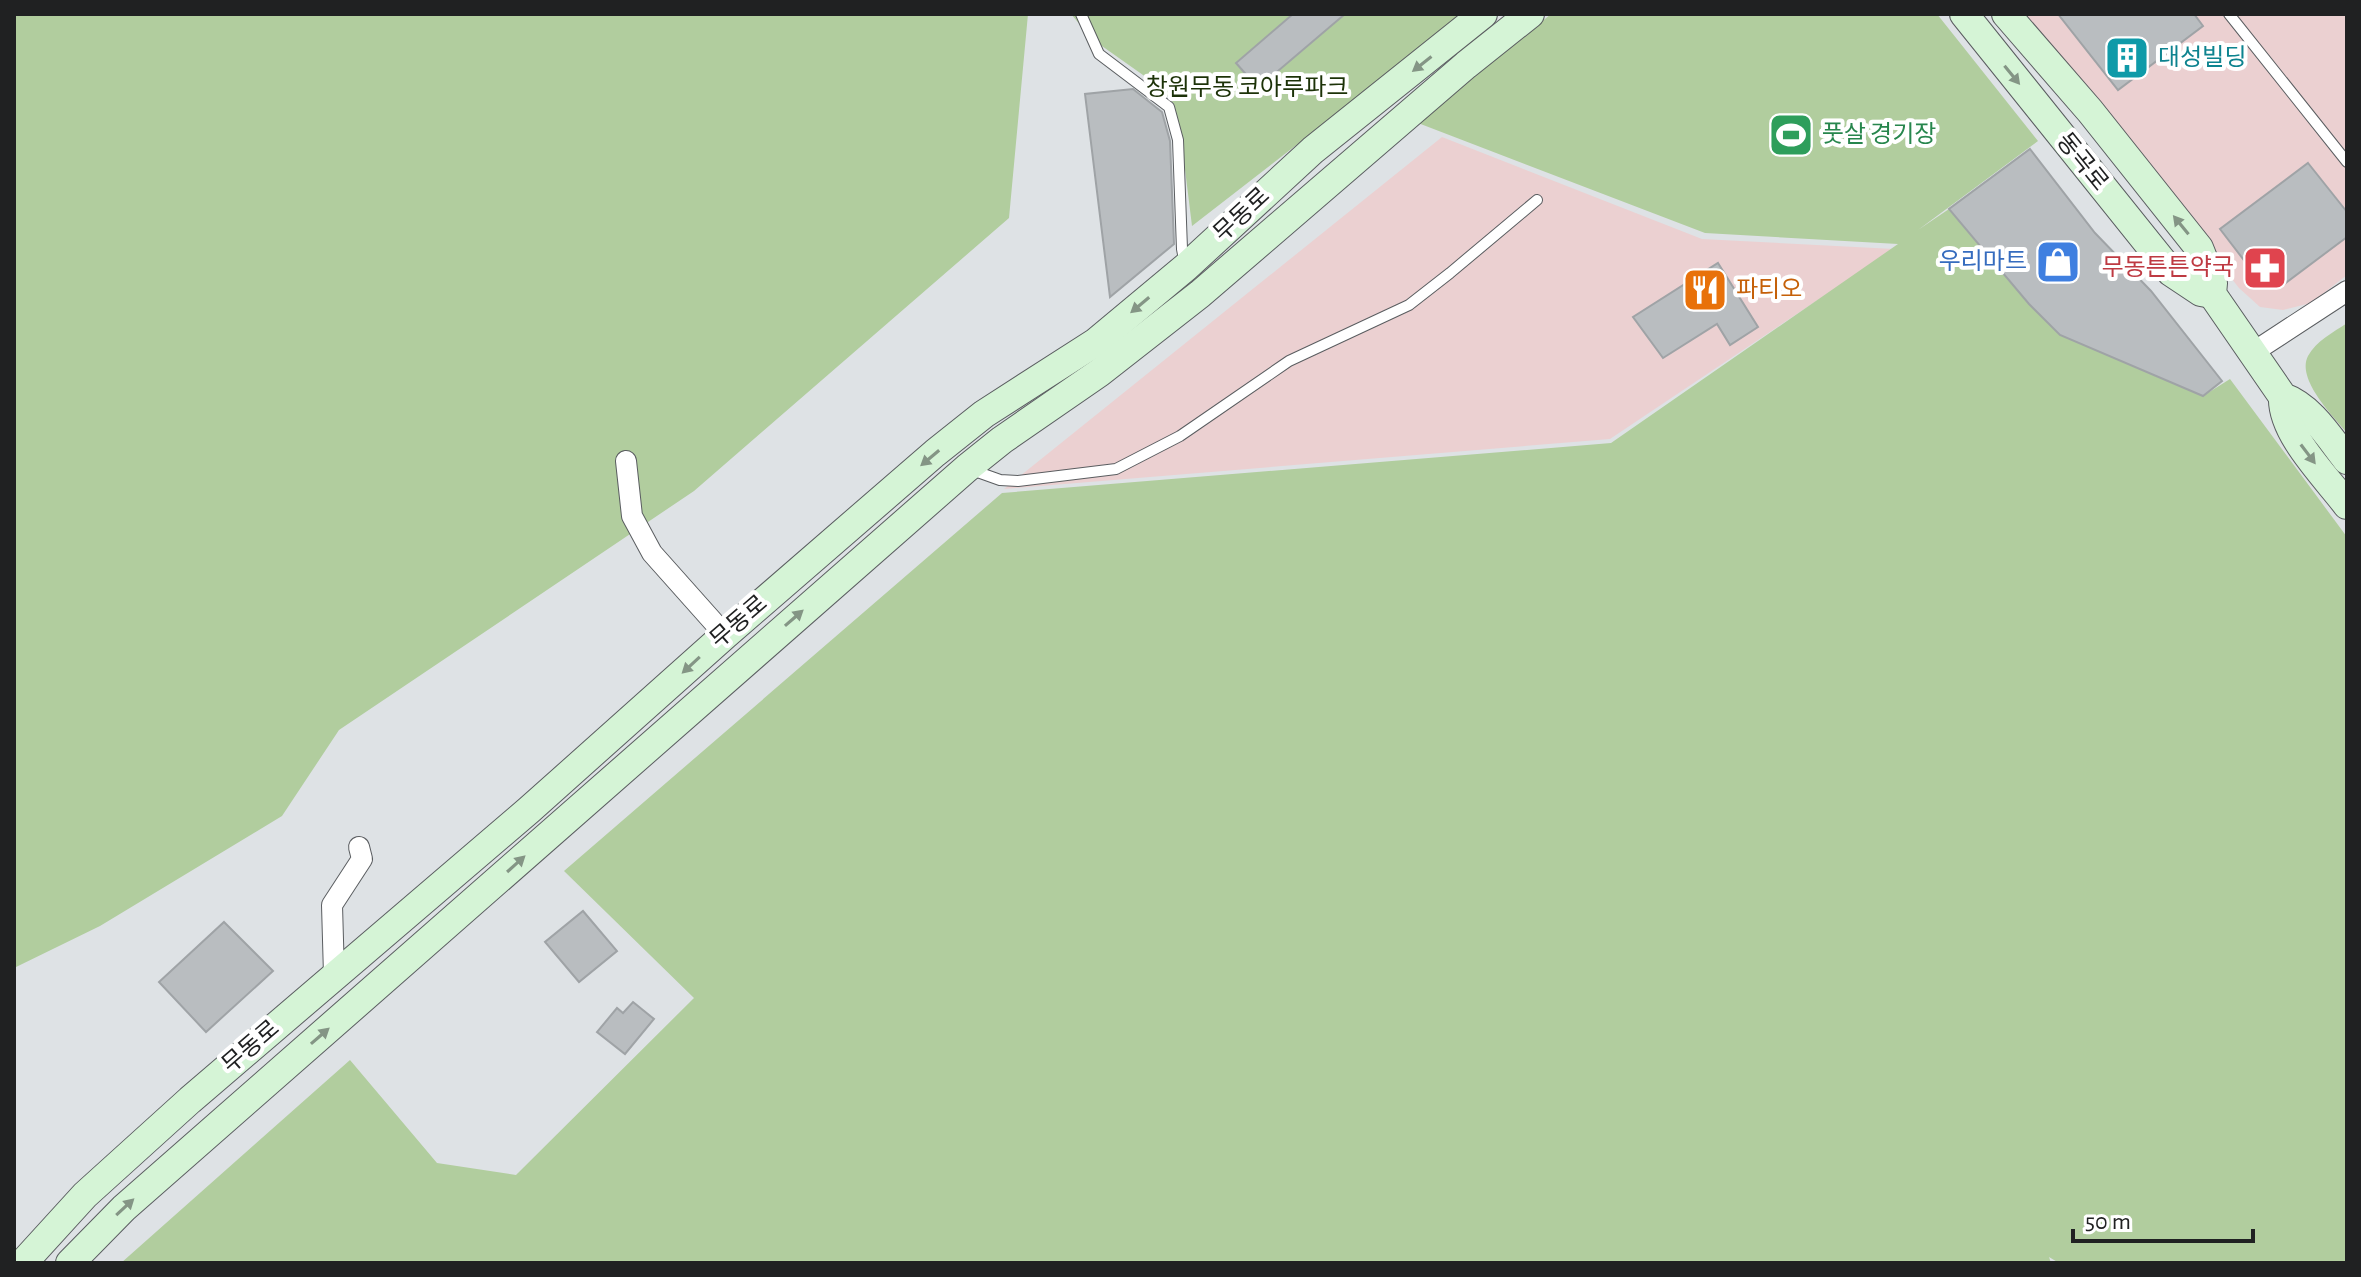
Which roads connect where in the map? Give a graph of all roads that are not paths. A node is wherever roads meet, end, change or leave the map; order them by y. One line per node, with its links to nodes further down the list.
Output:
1 (1081, 14): 9 (lane)
2 (1483, 14): 9 (main road, 무동로, one-way to 9)
3 (1530, 14): 16 (main road, 무동로)
4 (1964, 14): 11 (main road, 동곡로, one-way to 11)
5 (2006, 14): 11 (main road, 동곡로, one-way to 5)
6 (2229, 14): 7 (lane)
7 (2347, 162)
8 (1537, 200): 16 (lane)
9 (1186, 267): 18 (main road, 무동로, one-way to 18)
10 (2347, 291): 12 (street)
11 (2212, 294): 12 (main road, 동곡로)
12 (2252, 353): 13 (main road, 동곡로)
13 (2283, 397): 14 (main road, 동곡로); 17 (main road, 동곡로, one-way to 17)
14 (2347, 460)
15 (626, 461): 18 (street)
16 (967, 468): 22 (main road, 무동로, one-way to 16)
17 (2347, 505)
18 (725, 635): 20 (main road, 무동로, one-way to 20)
19 (359, 847): 20 (street)
20 (334, 975): 21 (main road, 무동로)
21 (23, 1263)
22 (70, 1263)

